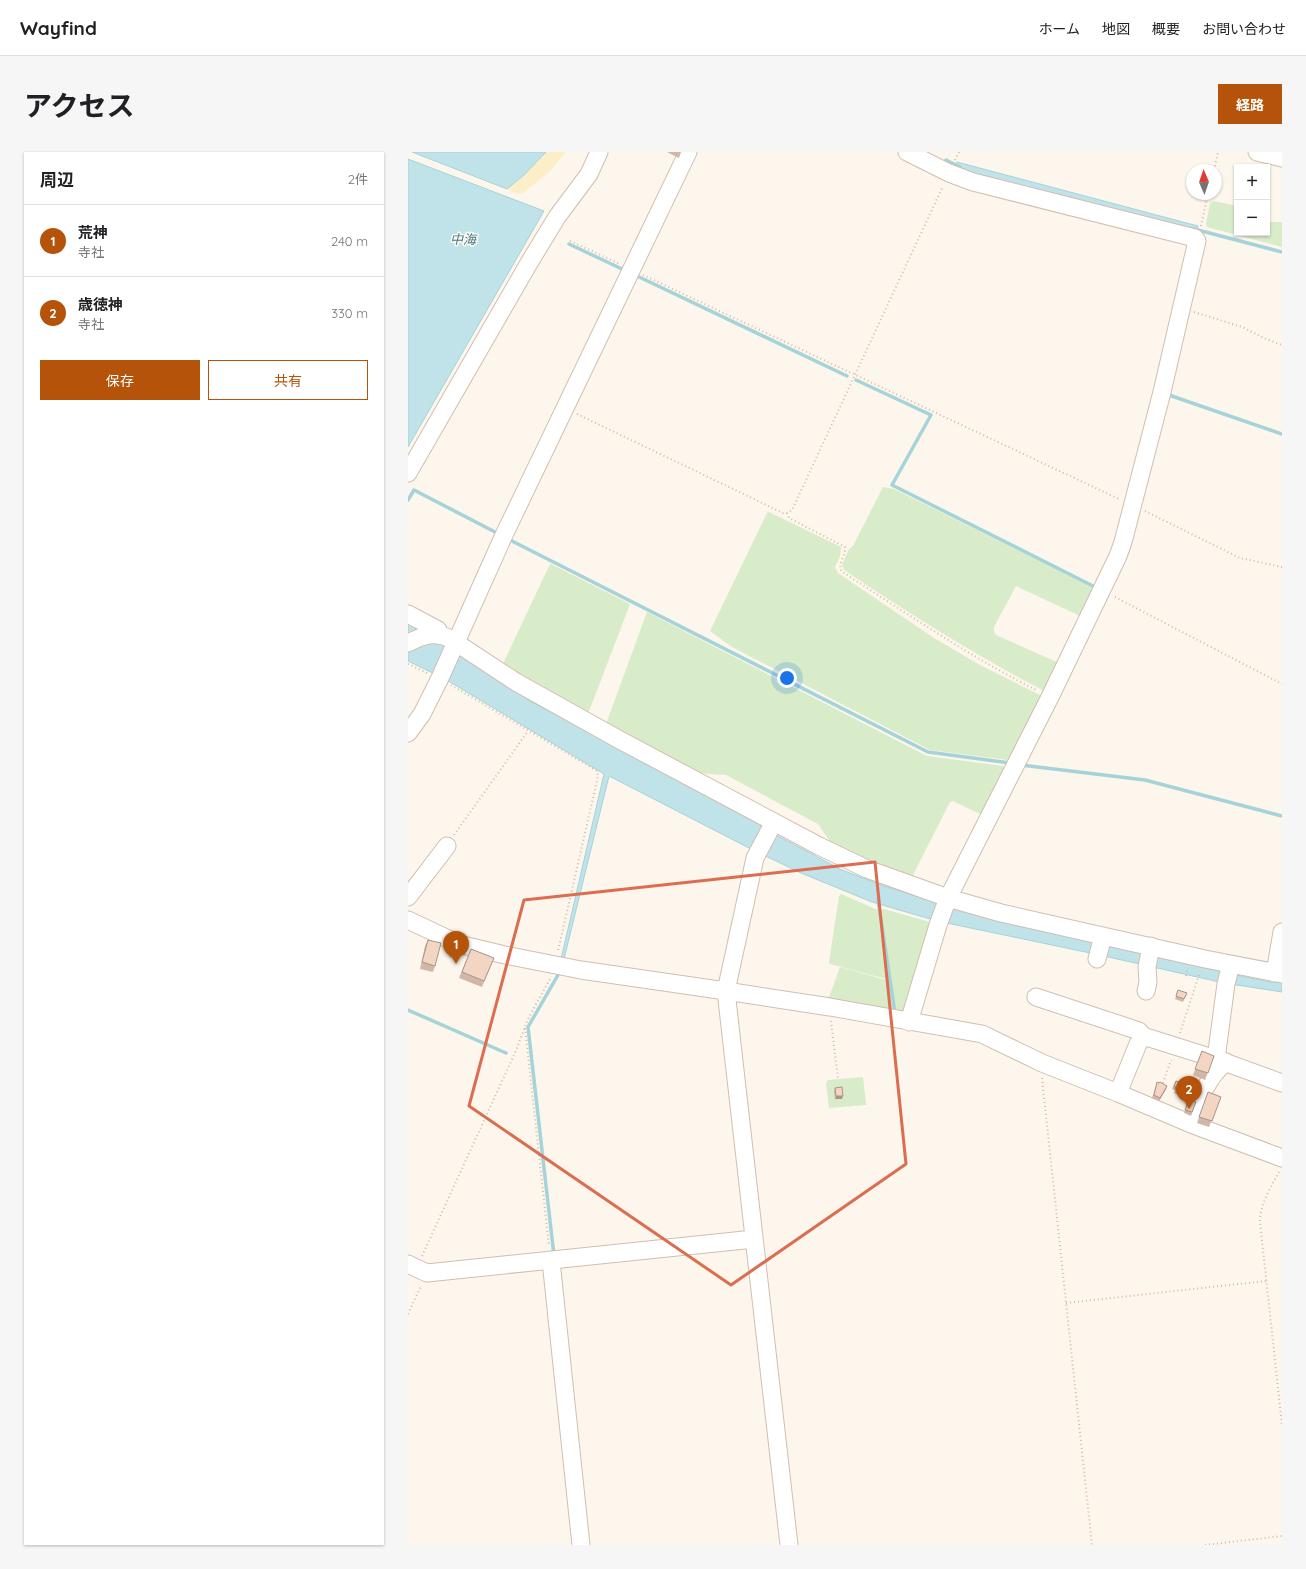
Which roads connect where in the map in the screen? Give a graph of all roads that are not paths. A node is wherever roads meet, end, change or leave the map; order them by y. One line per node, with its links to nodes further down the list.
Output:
1 (599, 152): 6 (street)
2 (688, 152): 10 (street)
3 (907, 152): 15 (street)
4 (1257, 152): 5 (street)
5 (1282, 158)
6 (408, 473)
7 (408, 614): 8 (street)
8 (436, 634): 9 (street); 10 (street)
9 (408, 642)
10 (455, 645): 11 (street); 12 (street)
11 (408, 733)
12 (772, 825): 15 (street); 21 (street)
13 (446, 846): 14 (street)
14 (408, 897)
15 (947, 901): 18 (street); 24 (street)
16 (408, 920): 21 (street)
17 (1282, 932): 20 (street)
18 (1150, 955): 19 (street); 22 (street)
19 (1229, 972): 20 (street); 26 (street)
20 (1279, 973)
21 (726, 991): 24 (street); 31 (street)
22 (1146, 991)
23 (1036, 997): 25 (street)
24 (910, 1022): 28 (street)
25 (1143, 1036): 26 (street); 28 (street)
26 (1221, 1060): 27 (street); 29 (street)
27 (1282, 1083)
28 (1118, 1093): 29 (street)
29 (1191, 1124): 30 (street)
30 (1282, 1158)
31 (754, 1239): 32 (street); 35 (street)
32 (553, 1261): 33 (street); 34 (street)
33 (417, 1269)
34 (581, 1545)
35 (789, 1545)

